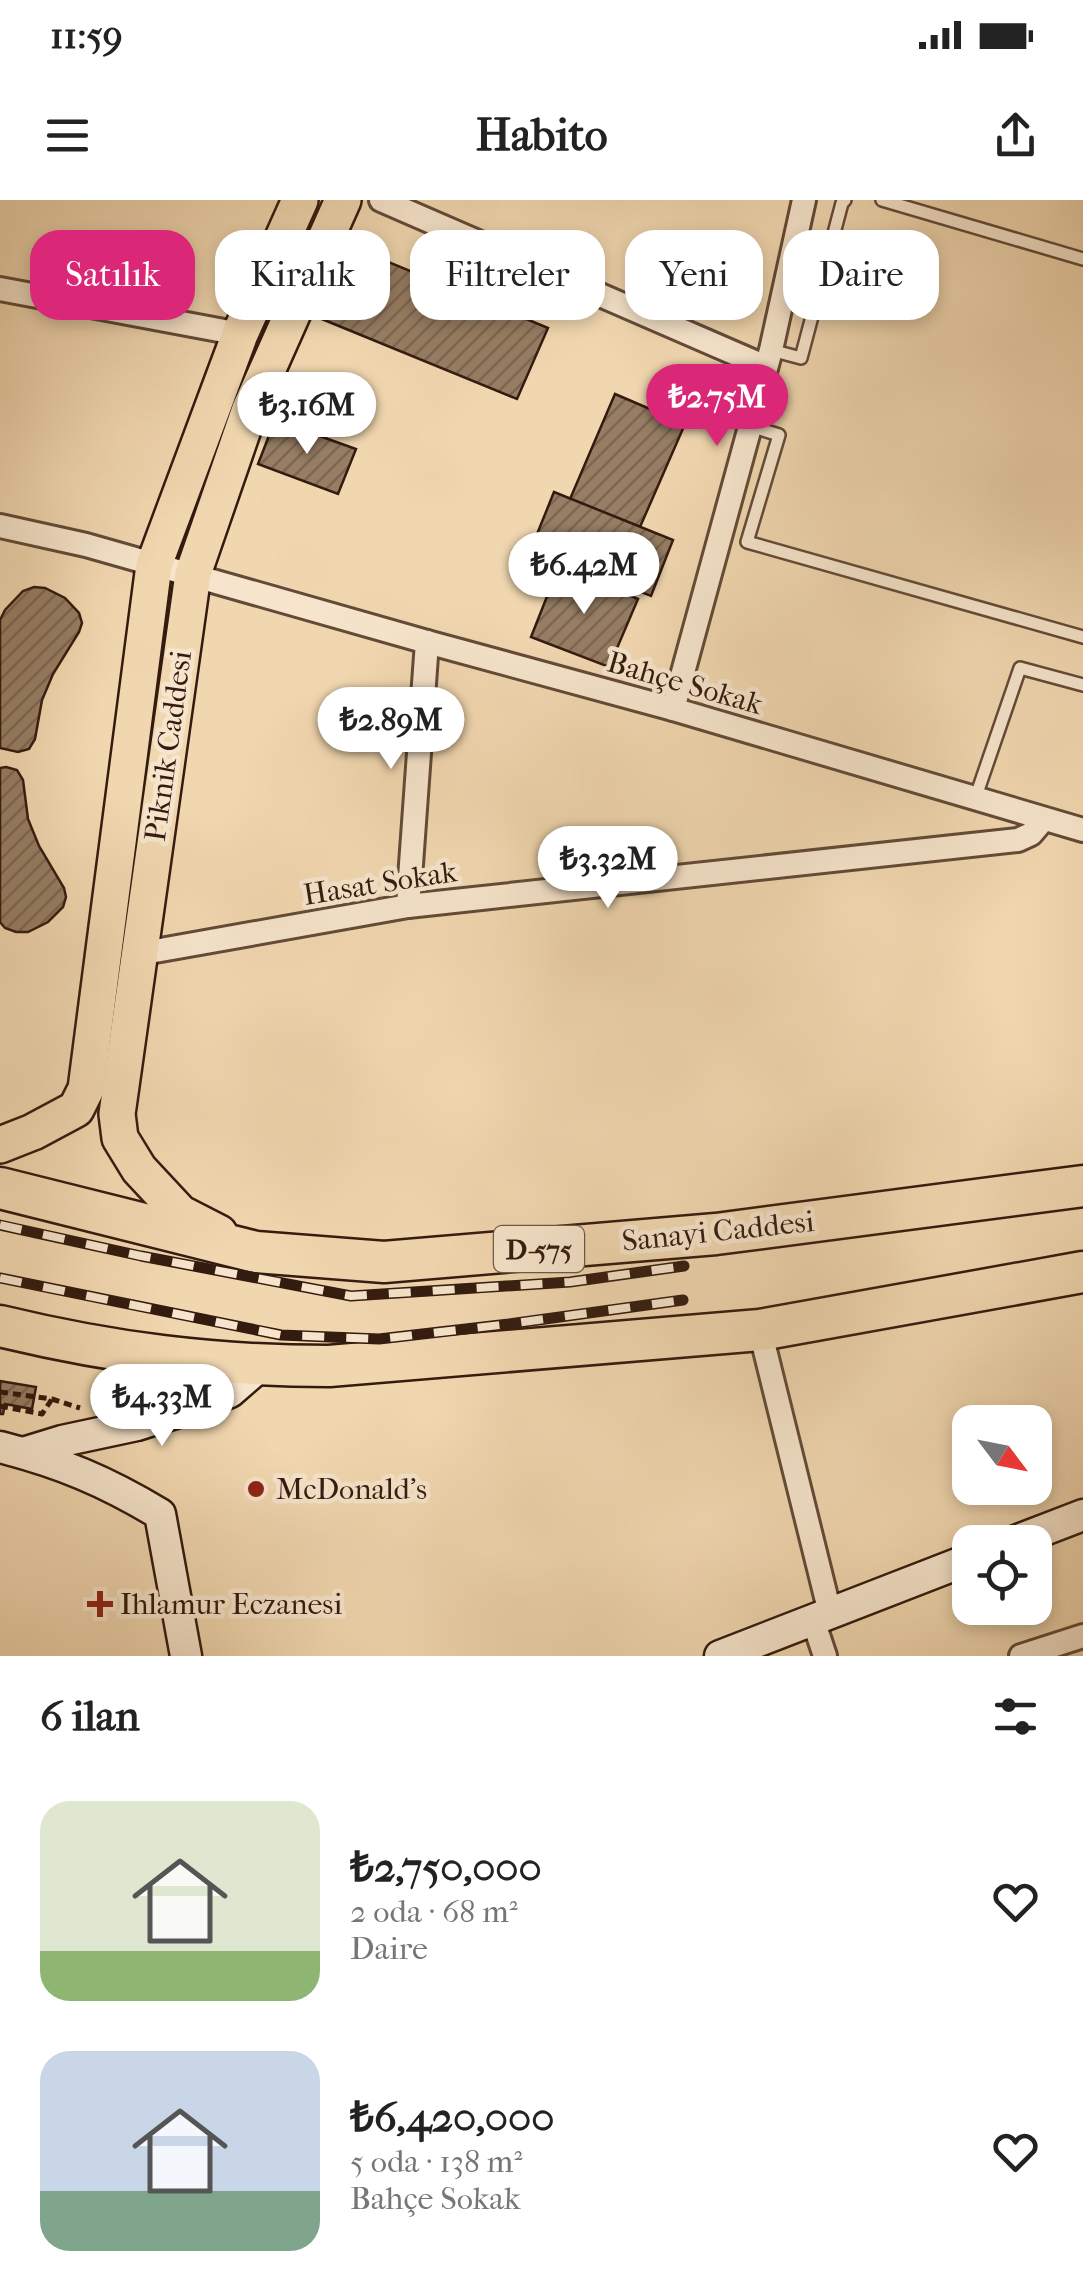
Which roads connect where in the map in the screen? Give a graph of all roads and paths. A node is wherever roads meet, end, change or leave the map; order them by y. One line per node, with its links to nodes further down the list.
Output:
1 (300, 200): 9 (main road, Piknik Caddesi)
2 (343, 200): 14 (main road, Piknik Caddesi)
3 (382, 200): 10 (street)
4 (804, 200): 10 (street)
5 (845, 200): 10 (lane)
6 (882, 200): 7 (lane)
7 (1083, 259)
8 (0, 290): 9 (street)
9 (240, 334): 13 (main road, Piknik Caddesi)
10 (768, 358): 11 (street)
11 (750, 426): 15 (lane); 18 (street)
12 (0, 526): 13 (street, Bahçe Sokak)
13 (154, 566): 14 (street, Bahçe Sokak); 24 (main road, Piknik Caddesi)
14 (193, 574): 16 (street, Bahçe Sokak); 23 (main road, Piknik Caddesi)
15 (1083, 637)
16 (427, 642): 18 (street, Bahçe Sokak); 22 (street)
17 (1083, 684): 19 (lane)
18 (672, 709): 19 (street, Bahçe Sokak)
19 (975, 799): 20 (street, Bahçe Sokak)
20 (1043, 820): 21 (street, Bahçe Sokak); 22 (street, Hasat Sokak)
21 (1083, 830)
22 (408, 906): 23 (street, Hasat Sokak)
23 (138, 954): 27 (main road, Piknik Caddesi)
24 (0, 1144)
25 (1083, 1186): 27 (highway, Sanayi Caddesi / D-575)
26 (0, 1188): 27 (highway, Sanayi Caddesi / D-575)
27 (256, 1252)
28 (1083, 1272): 30 (highway)
29 (0, 1326): 31 (highway)
30 (760, 1330): 31 (highway); 40 (street)
31 (260, 1366): 36 (street)
32 (0, 1392): 33 (path)
33 (34, 1398)
34 (52, 1399): 35 (path)
35 (0, 1406)
36 (11, 1450): 42 (street)
37 (1083, 1515): 38 (street)
38 (1052, 1527)
39 (952, 1566): 40 (street)
40 (821, 1617): 43 (street); 44 (street)
41 (1083, 1636): 45 (street)
42 (186, 1656)
43 (720, 1656)
44 (825, 1656)
45 (1022, 1656)

